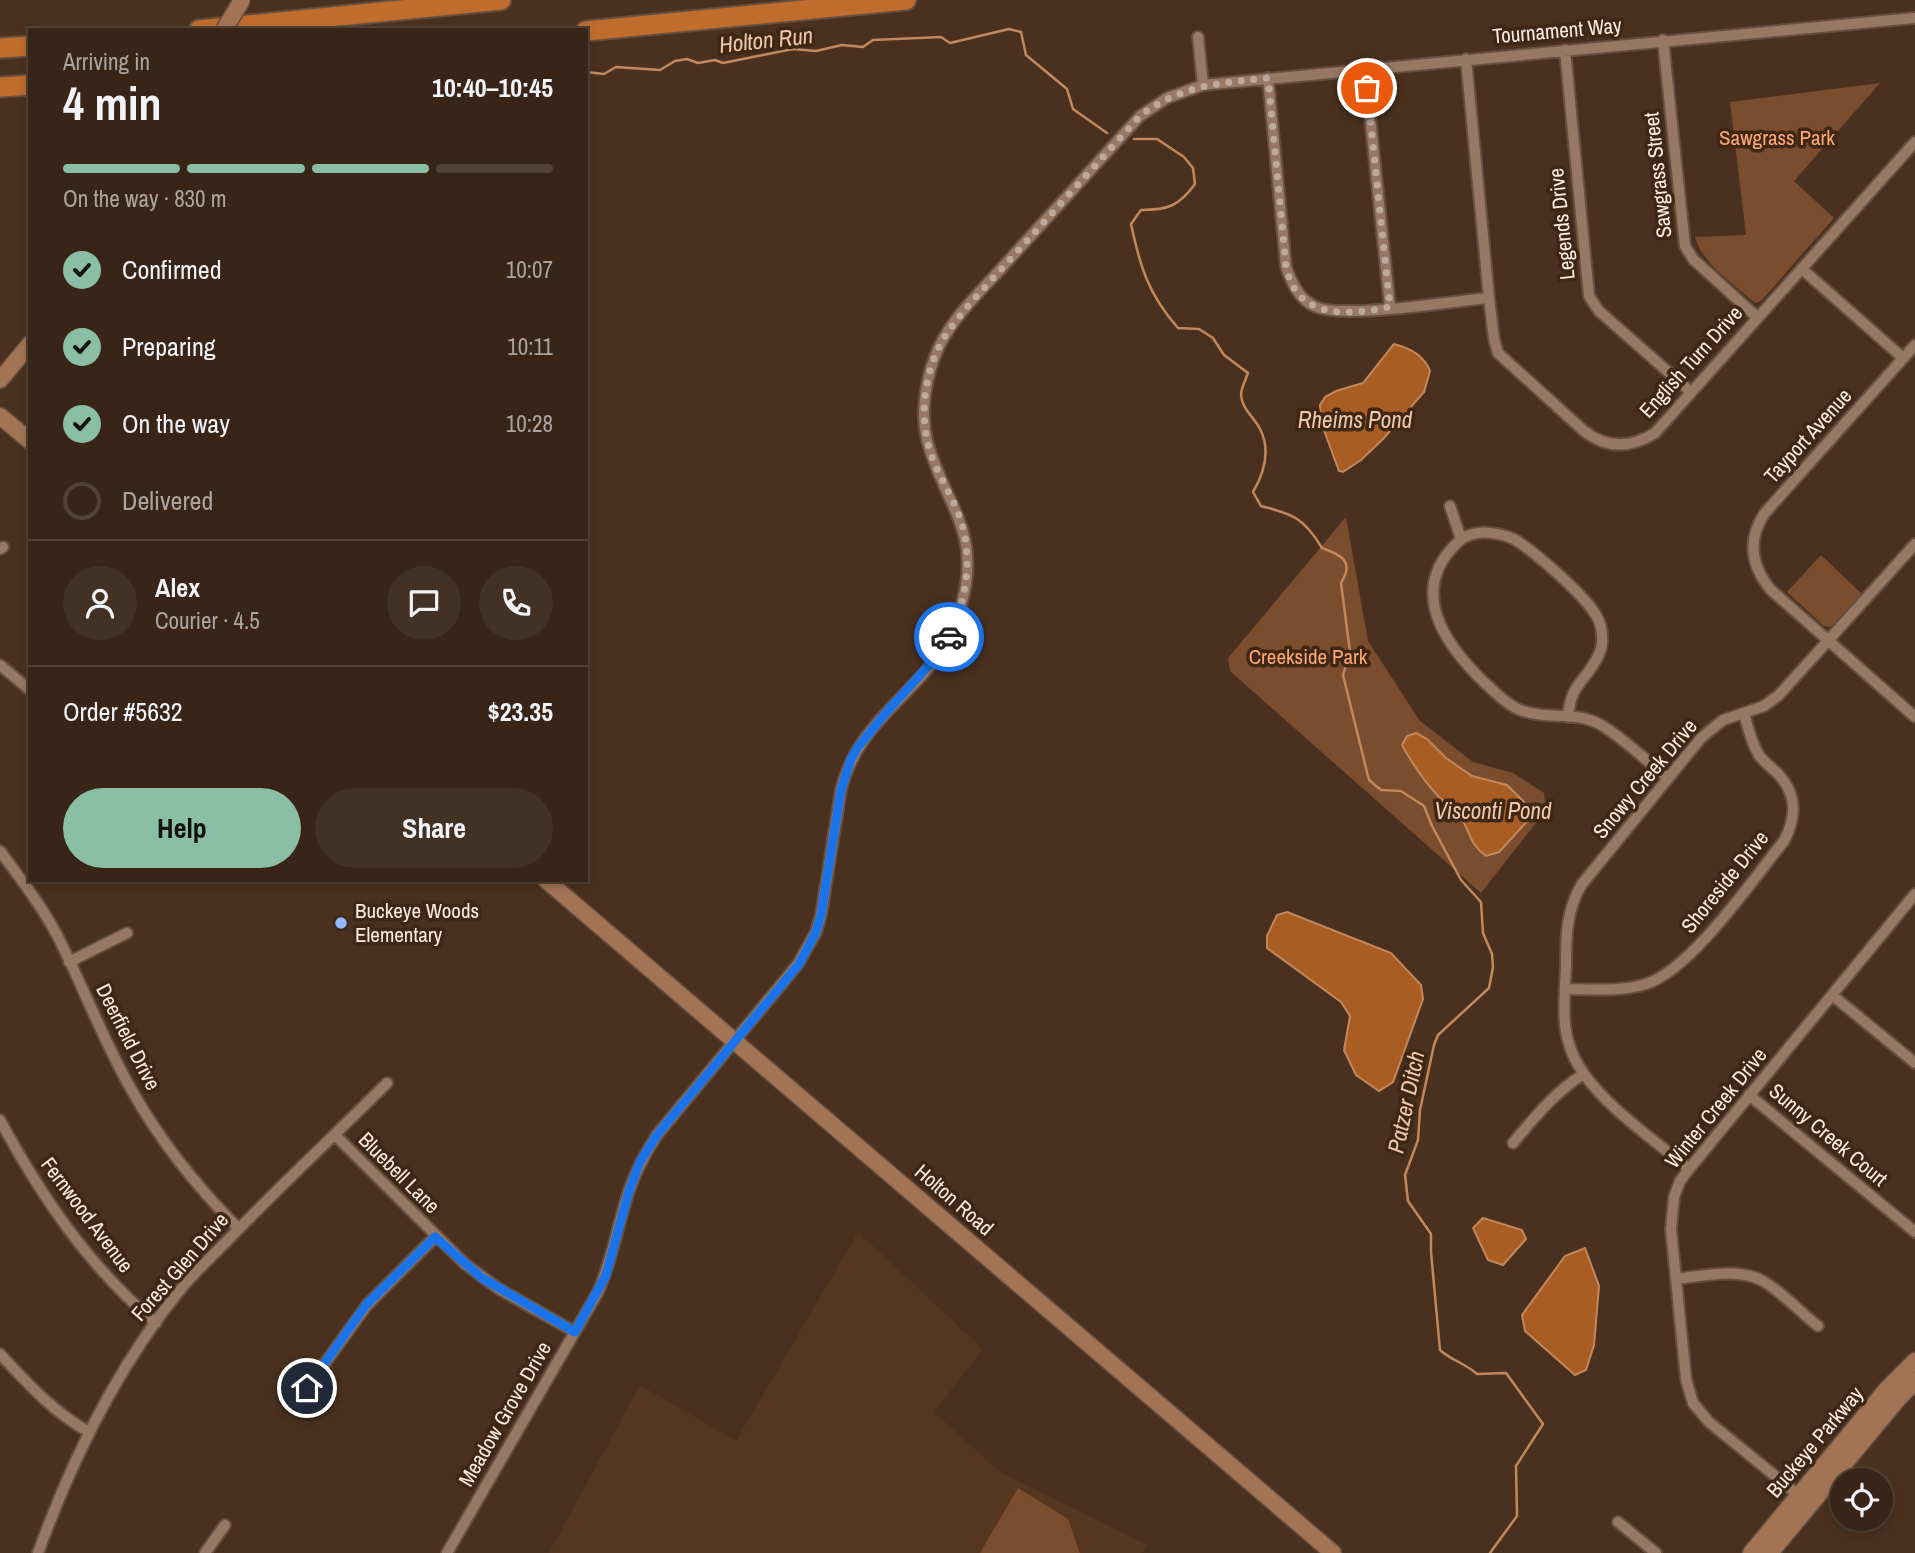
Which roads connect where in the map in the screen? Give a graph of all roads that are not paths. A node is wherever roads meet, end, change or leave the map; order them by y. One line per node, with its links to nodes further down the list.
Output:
1 (242, 0): 6 (street, bridge)
2 (501, 0): 5 (highway)
3 (906, 0): 7 (highway)
4 (1915, 18): 9 (street, Tournament Way)
5 (219, 28)
6 (225, 28)
7 (588, 31)
8 (1198, 37): 17 (street)
9 (1664, 40): 12 (street, Tournament Way); 23 (street, Sawgrass Street)
10 (28, 46): 11 (highway)
11 (0, 48)
12 (1565, 50): 13 (street, Tournament Way); 28 (street, Legends Drive)
13 (1466, 59): 14 (street, Tournament Way); 21 (street, English Turn Drive)
14 (1366, 69): 15 (street, Tournament Way); 22 (street)
15 (1268, 78): 17 (street, Tournament Way); 22 (street)
16 (28, 85): 18 (highway)
17 (1203, 85): 48 (street, Meadow Grove Drive)
18 (0, 88)
19 (1915, 142): 20 (street, English Turn Drive)
20 (1802, 269): 23 (street, English Turn Drive); 26 (street)
21 (1489, 298): 22 (street); 28 (street, English Turn Drive)
22 (1390, 307)
23 (1758, 318): 28 (street, English Turn Drive)
24 (1915, 345): 26 (street, Tayport Avenue)
25 (28, 346): 27 (street)
26 (1903, 358): 34 (street, Tayport Avenue)
27 (0, 380)
28 (1692, 392)
29 (0, 416): 30 (street)
30 (28, 440)
31 (1450, 506): 32 (street)
32 (1461, 539): 38 (street); 38 (street)
33 (1915, 544): 34 (street, Snowy Creek Drive)
34 (1828, 640): 37 (street, Snowy Creek Drive); 39 (street)
35 (0, 665): 36 (street)
36 (28, 688)
37 (1744, 713): 40 (street, Snowy Creek Drive); 46 (street, Shoreside Drive)
38 (1568, 717): 40 (street)
39 (1915, 717)
40 (1668, 778): 46 (street, Snowy Creek Drive)
41 (0, 851): 45 (street, Deerfield Drive)
42 (548, 882): 48 (street, Holton Road)
43 (1915, 894): 47 (street, Winter Creek Drive)
44 (127, 933): 45 (street)
45 (69, 962): 57 (street, Deerfield Drive)
46 (1565, 989): 50 (street, Snowy Creek Drive)
47 (1832, 995): 49 (street); 52 (street, Winter Creek Drive)
48 (735, 1041): 63 (street, Meadow Grove Drive); 75 (street, Holton Road)
49 (1915, 1063)
50 (1583, 1075): 55 (street); 56 (street, Snowy Creek Drive)
51 (387, 1083): 54 (street, Forest Glen Drive)
52 (1749, 1095): 56 (street, Winter Creek Drive); 58 (street, Sunny Creek Court)
53 (0, 1120): 61 (street, Fernwood Avenue)
54 (335, 1135): 57 (street, Forest Glen Drive); 59 (street, Bluebell Lane)
55 (1513, 1143)
56 (1689, 1169): 60 (street, Winter Creek Drive)
57 (239, 1229): 61 (street, Forest Glen Drive)
58 (1915, 1232)
59 (435, 1237): 63 (street, Bluebell Lane); 67 (street)
60 (1676, 1279): 62 (street); 69 (street, Winter Creek Drive)
61 (156, 1322): 68 (street, Forest Glen Drive)
62 (1818, 1326)
63 (575, 1332): 74 (street, Meadow Grove Drive)
64 (0, 1354): 68 (street)
65 (1915, 1362): 69 (street, Buckeye Parkway)
66 (1915, 1381): 69 (street, Buckeye Parkway)
67 (307, 1388)
68 (89, 1432): 72 (street, Forest Glen Drive)
69 (1804, 1500): 77 (street, Buckeye Parkway); 78 (street, Buckeye Parkway)
70 (1618, 1522): 76 (street)
71 (225, 1525): 73 (street)
72 (38, 1553)
73 (205, 1553)
74 (448, 1553)
75 (1333, 1553)
76 (1656, 1553)
77 (1751, 1553)
78 (1770, 1553)

